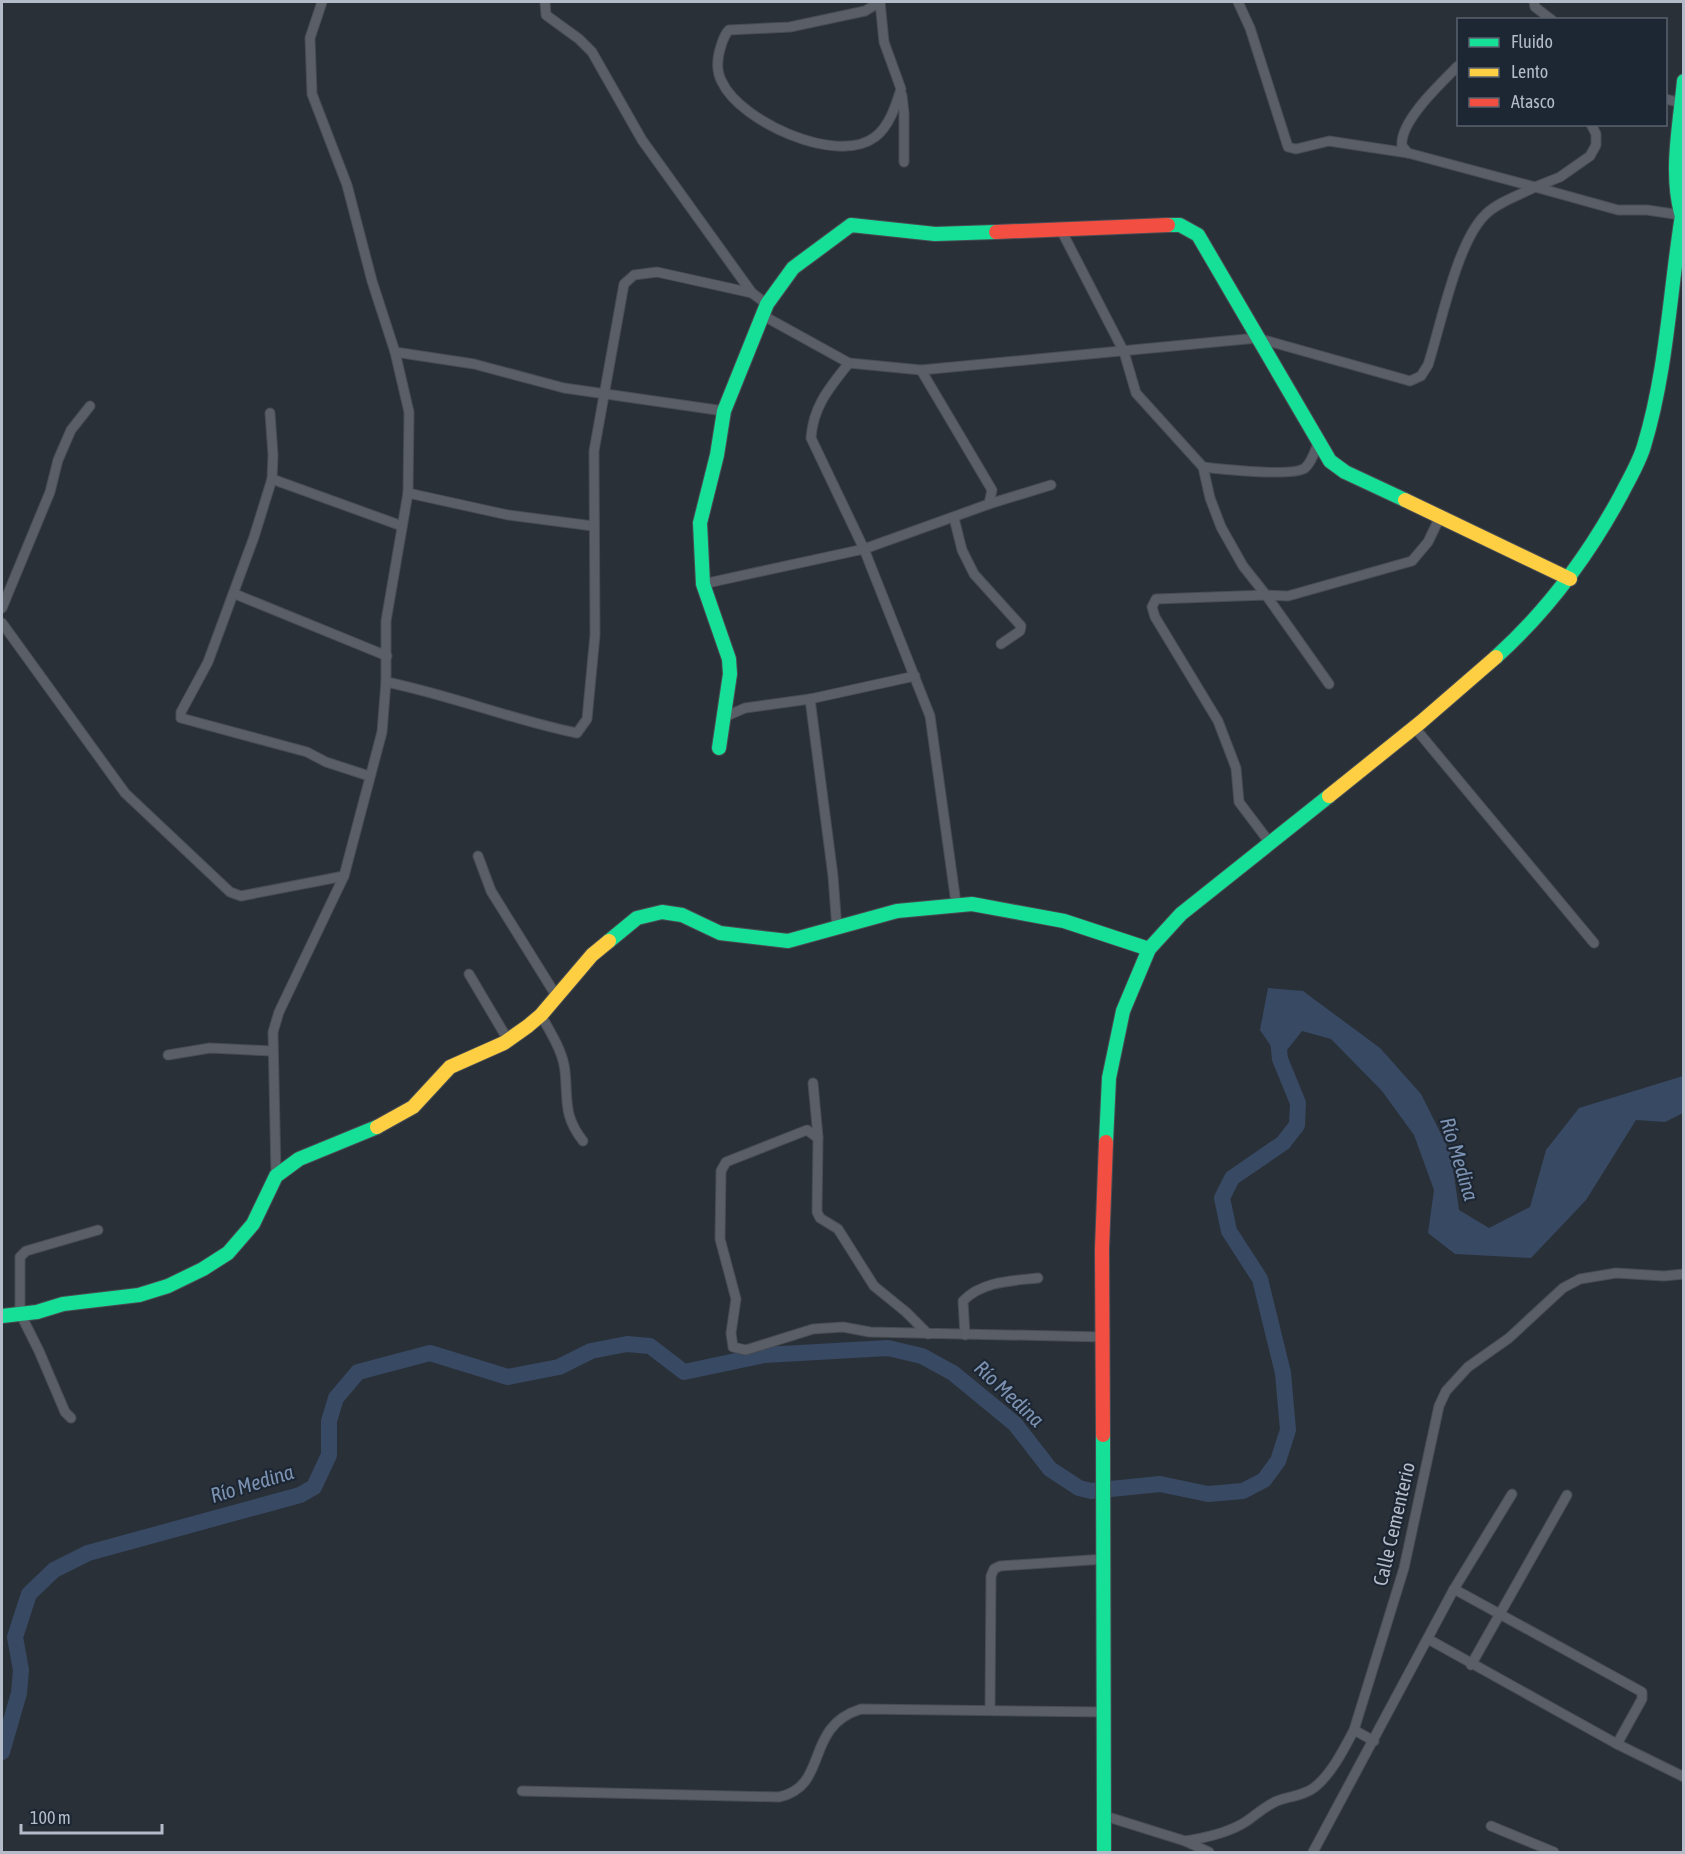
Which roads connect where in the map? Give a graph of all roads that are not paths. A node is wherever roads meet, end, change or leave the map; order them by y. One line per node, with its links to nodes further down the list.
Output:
1 (322, 2): 21 (street)
2 (545, 2): 18 (street)
3 (880, 2): 9 (street); 9 (street)
4 (1238, 2): 13 (street)
5 (1534, 2): 6 (street)
6 (1549, 18)
7 (1457, 67): 13 (street)
8 (1683, 81): 11 (street)
9 (901, 89): 14 (street)
10 (1667, 100): 11 (street)
11 (1681, 103): 16 (street)
12 (1592, 126): 15 (street)
13 (1408, 153): 15 (street)
14 (904, 162)
15 (1535, 187): 16 (street); 20 (street)
16 (1682, 209): 40 (street)
17 (1062, 230): 19 (street); 20 (street); 22 (street)
18 (752, 293): 19 (street); 25 (street)
19 (765, 310): 23 (street); 27 (street)
20 (1257, 338): 22 (street); 29 (street)
21 (395, 352): 25 (street); 33 (street)
22 (1124, 352): 24 (street); 30 (street)
23 (849, 363): 24 (street); 39 (street)
24 (921, 370): 34 (street)
25 (603, 394): 27 (street); 38 (street)
26 (90, 406): 44 (street)
27 (724, 411): 41 (street)
28 (270, 413): 31 (street)
29 (1318, 443): 30 (street); 35 (street)
30 (1203, 467): 43 (street)
31 (272, 479): 37 (street); 42 (street)
32 (1051, 485): 34 (street)
33 (408, 493): 37 (street); 38 (street)
34 (989, 504): 36 (street)
35 (1440, 517): 40 (street); 43 (street)
36 (954, 518): 39 (street); 46 (street)
37 (402, 526): 47 (street)
38 (593, 526): 49 (street)
39 (864, 549): 41 (street); 48 (street)
40 (1570, 579): 53 (street)
41 (704, 584): 52 (street)
42 (235, 594): 47 (street); 55 (street)
43 (1266, 595): 50 (street); 56 (street)
44 (2, 608)
45 (2, 623): 58 (street)
46 (1001, 644)
47 (387, 656): 49 (street)
48 (915, 676): 51 (street); 59 (street)
49 (386, 681): 55 (street)
50 (1329, 684)
51 (810, 699): 52 (street); 60 (street)
52 (722, 718): 54 (street)
53 (1415, 728): 56 (street); 61 (street)
54 (719, 748)
55 (369, 776): 58 (street)
56 (1270, 843): 62 (street)
57 (478, 856): 64 (street)
58 (344, 876): 67 (street)
59 (956, 903): 60 (street); 62 (street)
60 (837, 929): 64 (street)
61 (1594, 943)
62 (1149, 949): 80 (street)
63 (469, 974): 66 (street)
64 (557, 997): 65 (street)
65 (541, 1015): 66 (street); 71 (street)
66 (508, 1040): 72 (street)
67 (272, 1051): 68 (street); 72 (street)
68 (168, 1055)
69 (813, 1083): 70 (street)
70 (818, 1137): 78 (street); 78 (street)
71 (583, 1141)
72 (276, 1176): 76 (street)
73 (98, 1230): 76 (street)
74 (1683, 1274): 91 (street, Calle Cementerio)
75 (1038, 1278): 79 (street)
76 (20, 1313): 77 (street); 81 (street)
77 (2, 1316)
78 (928, 1334): 79 (street)
79 (965, 1335): 80 (street)
80 (1104, 1337): 84 (street)
81 (71, 1418)
82 (1512, 1494): 85 (street)
83 (1567, 1495): 86 (street)
84 (1104, 1559): 89 (street); 90 (street)
85 (1454, 1589): 86 (street); 87 (street)
86 (1499, 1614): 88 (street); 93 (street)
87 (1428, 1639): 88 (street); 92 (street)
88 (1471, 1665): 93 (street)
89 (990, 1710): 90 (street); 96 (street)
90 (1104, 1713): 97 (street)
91 (1354, 1730): 92 (street); 99 (street, Calle Cementerio)
92 (1374, 1741): 102 (street)
93 (1617, 1744): 95 (street)
94 (1683, 1762): 95 (street)
95 (1681, 1775)
96 (522, 1791)
97 (1105, 1816): 99 (street); 100 (street)
98 (1491, 1827): 103 (street)
99 (1185, 1841): 101 (street)
100 (1104, 1852)
101 (1209, 1852)
102 (1313, 1852)
103 (1554, 1852)

